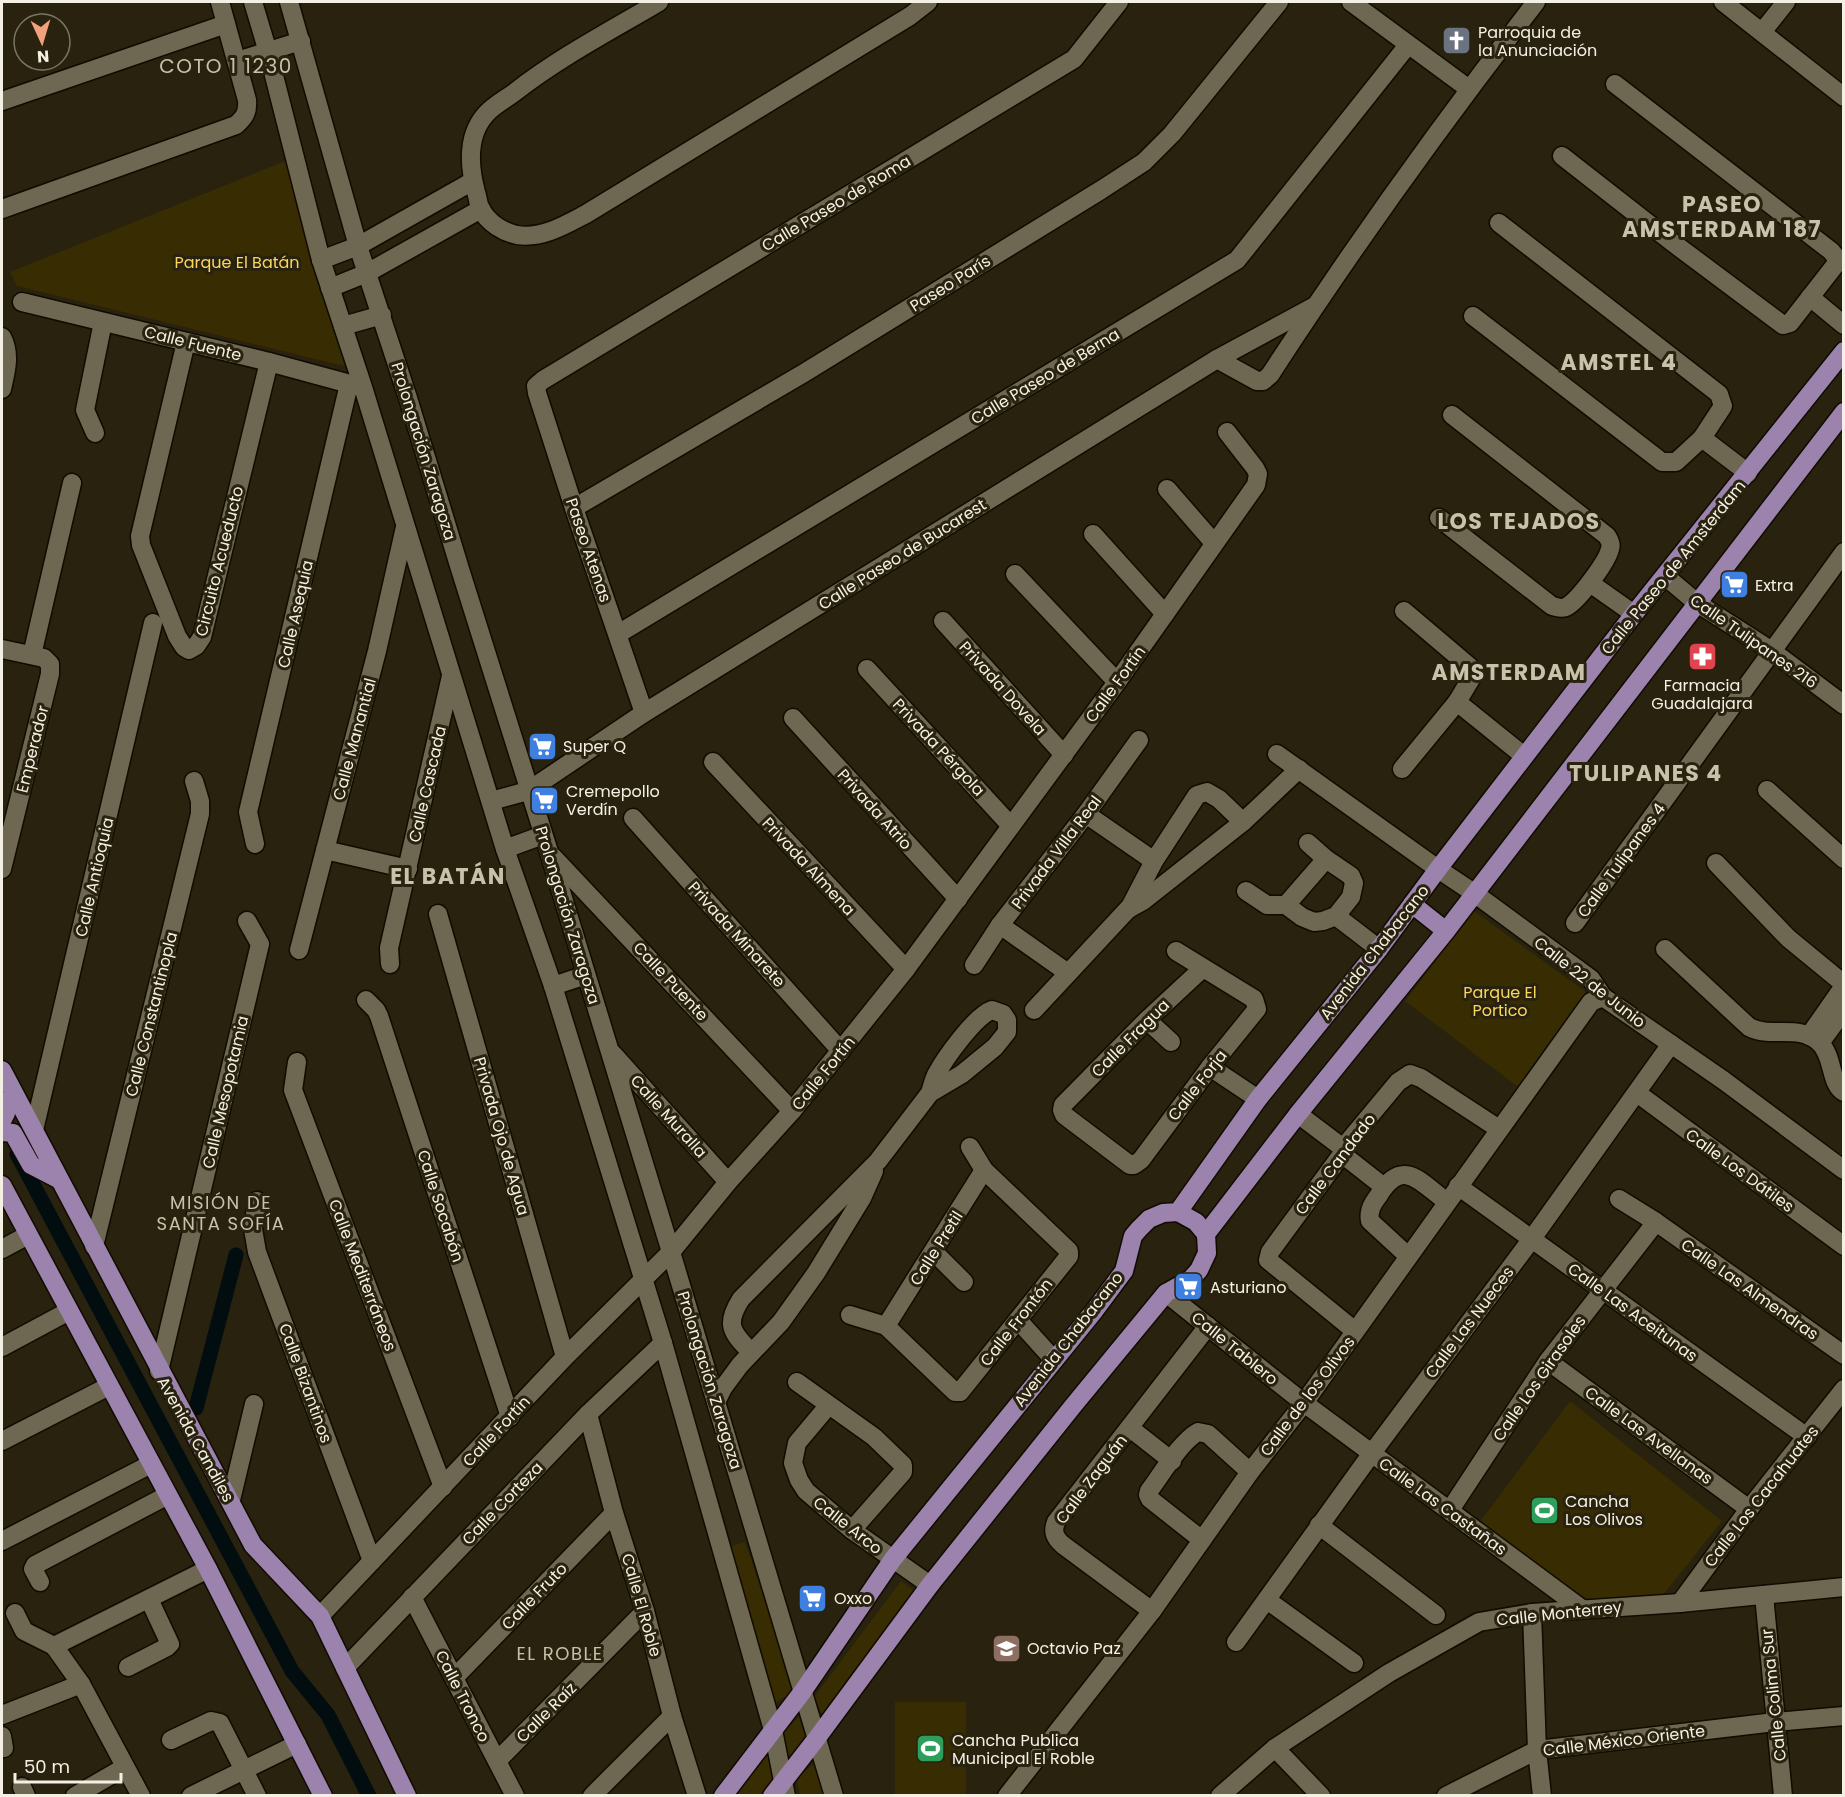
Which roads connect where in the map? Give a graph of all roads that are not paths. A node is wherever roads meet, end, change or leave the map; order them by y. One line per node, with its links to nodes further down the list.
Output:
1 (220, 2): 12 (street)
2 (253, 2): 16 (street, Prolongación Zaragoza)
3 (289, 2): 14 (street, Prolongación Zaragoza)
4 (659, 2): 23 (street)
5 (928, 2): 25 (street)
6 (1119, 2): 47 (street, Calle Paseo de Roma)
7 (1279, 2): 57 (street, Paseo París)
8 (1351, 2): 15 (street)
9 (1536, 2): 19 (street)
10 (1723, 2): 13 (street)
11 (1786, 2): 13 (street)
12 (226, 24): 17 (street); 21 (street)
13 (1762, 32): 20 (street)
14 (301, 41): 16 (street); 28 (street, Prolongación Zaragoza)
15 (1408, 45): 19 (street); 72 (street, Calle Paseo de Berna)
16 (268, 52): 17 (street); 30 (street, Prolongación Zaragoza)
17 (237, 61): 24 (street)
18 (1615, 84): 33 (street)
19 (1469, 89): 35 (street)
20 (1844, 98)
21 (2, 101)
22 (1562, 156): 33 (street)
23 (473, 181): 25 (street); 27 (street)
24 (2, 209)
25 (480, 209): 29 (street)
26 (1499, 224): 53 (street)
27 (388, 229): 28 (street); 29 (street)
28 (358, 246): 30 (street); 31 (street, Prolongación Zaragoza)
29 (400, 255): 31 (street)
30 (321, 260): 32 (street, Prolongación Zaragoza)
31 (367, 273): 32 (street); 36 (street, Prolongación Zaragoza)
32 (330, 288): 40 (street, Prolongación Zaragoza)
33 (1810, 297): 39 (street)
34 (22, 302): 38 (street, Calle Fuente)
35 (1315, 306): 44 (street, Calle Paseo de Bucarest); 44 (street)
36 (382, 315): 40 (street); 91 (street, Prolongación Zaragoza)
37 (1473, 315): 53 (street)
38 (103, 322): 42 (street, Calle Fuente); 52 (street)
39 (1844, 325)
40 (343, 326): 46 (street, Prolongación Zaragoza)
41 (2, 337): 48 (street)
42 (186, 342): 45 (street, Calle Fuente); 45 (street, Circuito Acueducto)
43 (1844, 351): 54 (main road, Calle Paseo de Amsterdam)
44 (1217, 359): 81 (street, Calle Paseo de Bucarest)
45 (269, 362): 46 (street, Calle Fuente)
46 (356, 386): 59 (street, Prolongación Zaragoza); 99 (street, Calle Asequia)
47 (536, 386): 57 (street, Paseo Atenas)
48 (2, 389)
49 (1844, 412): 66 (main road)
50 (1452, 415): 65 (street)
51 (1227, 432): 61 (street, Calle Fortín)
52 (95, 433)
53 (1702, 438): 54 (street)
54 (1748, 473): 64 (main road, Calle Paseo de Amsterdam)
55 (72, 483): 75 (street)
56 (1167, 489): 61 (street)
57 (574, 508): 72 (street, Paseo Atenas)
58 (1439, 518): 65 (street)
59 (405, 527): 77 (street, Prolongación Zaragoza); 102 (street, Calle Manantial)
60 (1094, 534): 68 (street)
61 (1214, 543): 68 (street, Calle Fortín)
62 (1844, 552): 74 (street, Calle Tulipanes 4)
63 (1015, 574): 78 (street)
64 (1665, 576): 66 (street, Calle Tulipanes 216); 69 (main road, Calle Paseo de Amsterdam)
65 (1590, 583): 69 (street)
66 (1697, 603): 74 (street, Calle Tulipanes 216); 111 (main road)
67 (1404, 611): 79 (street)
68 (1165, 614): 78 (street, Calle Fortín)
69 (1634, 614): 86 (main road, Calle Paseo de Amsterdam)
70 (943, 621): 85 (street, Privada Dovela)
71 (153, 623): 156 (street, Calle Antioquia)
72 (618, 634): 81 (street, Paseo Atenas)
73 (2, 648): 75 (street)
74 (1772, 651): 80 (street, Calle Tulipanes 216); 119 (street, Calle Tulipanes 4)
75 (32, 655): 107 (street, Emperador)
76 (867, 669): 97 (street, Privada Pérgola)
77 (452, 674): 93 (street, Prolongación Zaragoza); 108 (street, Calle Cascada)
78 (1117, 682): 85 (street, Calle Fortín)
79 (1457, 702): 86 (street); 89 (street)
80 (1844, 705)
81 (644, 713): 91 (street, Calle Paseo de Bucarest)
82 (792, 718): 112 (street, Privada Atrio)
83 (1139, 740): 94 (street, Privada Villa Real)
84 (1277, 753): 88 (street, Calle 22 de Junio)
85 (1064, 754): 97 (street, Calle Fortín)
86 (1524, 756): 109 (main road, Calle Paseo de Amsterdam)
87 (713, 762): 129 (street, Privada Almena)
88 (1299, 769): 96 (street); 109 (street, Calle 22 de Junio)
89 (1402, 769)
90 (194, 781): 177 (street, Calle Constantinopla)
91 (528, 790): 93 (street, Calle Paseo de Bucarest); 100 (street, Prolongación Zaragoza)
92 (1767, 790): 104 (street)
93 (491, 801): 101 (street, Prolongación Zaragoza)
94 (1086, 814): 105 (street); 120 (street, Privada Villa Real)
95 (633, 818): 143 (street, Privada Minarete)
96 (1243, 822): 105 (street); 115 (street)
97 (1011, 826): 112 (street, Calle Fortín)
98 (1308, 843): 103 (street)
99 (255, 844)
100 (546, 844): 101 (street); 131 (street, Prolongación Zaragoza); 152 (street, Calle Puente)
101 (505, 849): 133 (street, Prolongación Zaragoza)
102 (325, 850): 108 (street); 124 (street, Calle Manantial)
103 (1326, 859): 114 (street); 117 (street)
104 (1844, 859)
105 (1154, 861): 115 (street)
106 (1716, 863): 132 (street)
107 (2, 868)
108 (408, 869): 126 (street, Calle Cascada)
109 (1438, 869): 111 (street, Calle 22 de Junio); 113 (main road, Avenida Chabacano)
110 (1246, 891): 114 (street)
111 (1474, 893): 121 (main road); 134 (street, Calle 22 de Junio)
112 (958, 899): 129 (street, Calle Fortín)
113 (1412, 904): 121 (main road); 122 (main road, Avenida Chabacano)
114 (1286, 905): 117 (street)
115 (1128, 909): 130 (street)
116 (438, 914): 197 (street, Privada Ojo de Agua)
117 (1330, 918): 122 (street)
118 (248, 921): 200 (street, Calle Mesopotamia)
119 (1575, 923)
120 (1000, 925): 127 (street, Privada Villa Real); 130 (street)
121 (1446, 931): 153 (main road)
122 (1379, 949): 150 (main road, Avenida Chabacano)
123 (1665, 949): 139 (street)
124 (299, 951)
125 (1176, 951): 128 (street)
126 (390, 964)
127 (974, 965)
128 (1203, 968): 138 (street, Calle Fragua); 145 (street, Calle Forja)
129 (906, 969): 143 (street, Calle Fortín)
130 (1068, 973): 136 (street)
131 (586, 975): 133 (street); 142 (street, Prolongación Zaragoza)
132 (1844, 985): 139 (street)
133 (553, 986): 183 (street, Prolongación Zaragoza)
134 (1603, 997): 141 (street, Calle 22 de Junio); 155 (street, Calle de los Olivos)
135 (366, 1000): 209 (street, Calle Socabón)
136 (1034, 1010)
137 (1844, 1010): 139 (street)
138 (1147, 1020): 140 (street); 161 (street, Calle Fragua)
139 (1814, 1039): 147 (street)
140 (1171, 1042)
141 (1671, 1044): 148 (street, Calle Las Nueces); 163 (street, Calle 22 de Junio)
142 (609, 1050): 165 (street, Calle Muralla); 180 (street, Prolongación Zaragoza)
143 (841, 1051): 152 (street, Calle Fortín)
144 (297, 1062): 217 (street, Calle Mediterráneos)
145 (1210, 1067): 150 (street); 161 (street, Calle Forja)
146 (2, 1070): 156 (main road, Avenida Candiles)
147 (1844, 1092)
148 (1637, 1093): 176 (street, Calle Las Nueces); 178 (street, Calle Los Dátiles)
149 (930, 1094): 149 (street); 160 (street)
150 (1258, 1099): 172 (main road, Avenida Chabacano)
151 (2, 1101): 154 (main road)
152 (792, 1111): 165 (street, Calle Fortín)
153 (1298, 1114): 159 (street); 174 (main road)
154 (2, 1121)
155 (1499, 1129): 159 (street, Calle Candado); 167 (street, Calle de los Olivos)
156 (34, 1130): 164 (main road, Avenida Candiles)
157 (2, 1132): 164 (main road)
158 (970, 1147): 162 (street)
159 (1342, 1151): 168 (street); 192 (street, Calle Candado)
160 (878, 1161): 195 (street); 195 (street)
161 (1134, 1165)
162 (984, 1170): 181 (street, Calle Pretil); 189 (street, Calle Frontón)
163 (1844, 1170)
164 (58, 1179): 177 (main road, Avenida Candiles)
165 (728, 1182): 180 (street, Calle Fortín)
166 (2, 1185): 175 (main road)
167 (1458, 1186): 171 (street, Calle de los Olivos); 176 (street, Calle Las Aceitunas)
168 (1384, 1187): 171 (street); 182 (street)
169 (1619, 1199): 173 (street, Calle Las Almendras)
170 (258, 1202): 228 (street, Calle Bizantinos)
171 (1447, 1202): 182 (street, Calle de los Olivos)
172 (1178, 1212): 174 (main road); 198 (main road, Avenida Chabacano)
173 (1656, 1222): 185 (street, Calle Los Girasoles); 196 (street, Calle Las Almendras)
174 (1206, 1234): 186 (main road)
175 (28, 1235): 179 (street); 187 (main road)
176 (1531, 1240): 185 (street, Calle Las Aceitunas); 213 (street, Calle Las Nueces)
177 (94, 1246): 200 (main road, Avenida Candiles)
178 (1844, 1246)
179 (2, 1249)
180 (671, 1252): 183 (street, Calle Fortín); 204 (street, Prolongación Zaragoza)
181 (934, 1252): 184 (street); 190 (street, Calle Pretil)
182 (1408, 1256): 192 (street, Calle de los Olivos)
183 (644, 1279): 193 (street, Prolongación Zaragoza); 197 (street, Calle Fortín)
184 (964, 1282)
185 (1603, 1289): 199 (street, Calle Los Girasoles); 211 (street, Calle Las Aceitunas)
186 (1166, 1293): 191 (street, Calle Tablero); 231 (main road)
187 (69, 1311): 194 (street); 202 (main road)
188 (850, 1316): 190 (street)
189 (1018, 1320): 190 (street, Calle Frontón); 198 (street)
190 (886, 1326)
191 (1208, 1326): 205 (street, Calle Tablero); 210 (street, Calle Zaguán)
192 (1356, 1331): 205 (street, Calle de los Olivos)
193 (663, 1343): 208 (street, Calle Corteza); 257 (street, Prolongación Zaragoza)
194 (2, 1347)
195 (751, 1352): 204 (street)
196 (1844, 1355)
197 (566, 1357): 209 (street, Calle Fortín)
198 (1054, 1360): 227 (main road, Avenida Chabacano)
199 (1548, 1361): 220 (street, Calle Las Avellanas); 221 (street, Calle Los Girasoles)
200 (159, 1371): 219 (main road, Avenida Candiles)
201 (797, 1382): 207 (street)
202 (110, 1386): 212 (street); 215 (main road)
203 (1844, 1389): 211 (street, Calle Los Cacahuates)
204 (716, 1402): 252 (street, Prolongación Zaragoza)
205 (1304, 1403): 213 (street, Calle Las Castañas); 216 (street, Calle de los Olivos)
206 (254, 1404): 219 (street)
207 (828, 1406): 224 (street, Calle Arco); 224 (street)
208 (588, 1414): 222 (street, Calle El Roble); 234 (street, Calle Corteza)
209 (510, 1417): 217 (street, Calle Fortín)
210 (1130, 1428): 214 (street); 240 (street, Calle Zaguán)
211 (1807, 1437): 220 (street, Calle Los Cacahuates)
212 (2, 1441)
213 (1372, 1453): 221 (street, Calle Las Castañas); 223 (street, Calle Las Nueces)
214 (1172, 1461): 216 (street); 225 (street)
215 (151, 1464): 218 (main road); 226 (street)
216 (1250, 1473): 225 (street, Calle de los Olivos)
217 (443, 1487): 228 (street, Calle Fortín)
218 (168, 1495): 229 (main road); 230 (street)
219 (231, 1500): 244 (main road, Avenida Candiles)
220 (1749, 1509): 237 (street, Calle Los Cacahuates)
221 (1450, 1510): 238 (street, Calle Las Castañas)
222 (614, 1514): 239 (street, Calle El Roble); 250 (street, Calle Fruto)
223 (1319, 1525): 236 (street, Calle Las Nueces); 243 (street)
224 (852, 1530): 227 (street, Calle Arco)
225 (1202, 1540): 240 (street, Calle de los Olivos)
226 (2, 1541)
227 (892, 1559): 231 (street, Calle Arco); 252 (main road, Avenida Chabacano)
228 (372, 1561): 244 (street, Calle Fortín)
229 (208, 1569): 235 (street); 260 (main road)
230 (40, 1582)
231 (930, 1585): 258 (main road)
232 (1844, 1587): 233 (street, Calle Monterrey)
233 (1764, 1595): 237 (street, Calle Monterrey); 256 (street, Calle Colima Sur)
234 (412, 1597): 249 (street, Calle Corteza); 250 (street, Calle Tronco)
235 (149, 1599): 246 (street); 248 (street)
236 (1267, 1600): 245 (street, Calle Las Nueces); 247 (street)
237 (1680, 1603): 238 (street, Calle Monterrey)
238 (1582, 1609): 242 (street, Calle Monterrey)
239 (645, 1611): 254 (street, Calle El Roble); 263 (street, Calle Raíz)
240 (1152, 1611): 278 (street, Calle de los Olivos)
241 (15, 1613): 246 (street)
242 (1532, 1613): 261 (street, Calle Monterrey); 262 (street)
243 (1436, 1615)
244 (320, 1616): 249 (main road, Avenida Candiles)
245 (1236, 1642)
246 (54, 1646): 251 (street)
247 (1354, 1663)
248 (128, 1667)
249 (345, 1668): 272 (main road, Avenida Candiles)
250 (454, 1678): 263 (street, Calle Tronco)
251 (81, 1684): 253 (street); 264 (street)
252 (803, 1691): 257 (main road, Avenida Chabacano); 258 (street, Prolongación Zaragoza)
253 (2, 1715)
254 (672, 1716): 274 (street); 275 (street, Calle El Roble)
255 (1844, 1716): 256 (street, Calle México Oriente)
256 (1775, 1722): 262 (street, Calle México Oriente); 283 (street, Calle Colima Sur)
257 (773, 1730): 266 (street, Prolongación Zaragoza); 276 (main road, Avenida Chabacano)
258 (817, 1738): 266 (main road); 277 (street, Prolongación Zaragoza)
259 (171, 1740): 265 (street)
260 (297, 1744): 265 (street); 271 (main road)
261 (1275, 1748): 279 (street, Calle Monterrey); 280 (street)
262 (1537, 1750): 281 (street, Calle México Oriente); 282 (street)
263 (497, 1761): 273 (street, Calle Tronco)
264 (125, 1767): 267 (street); 268 (street)
265 (245, 1770): 269 (street); 270 (street)
266 (780, 1791)
267 (75, 1796)
268 (141, 1796)
269 (191, 1796)
270 (257, 1796)
271 (323, 1796)
272 (406, 1796)
273 (515, 1796)
274 (592, 1796)
275 (697, 1796)
276 (723, 1796)
277 (834, 1796)
278 (1007, 1796)
279 (1220, 1796)
280 (1321, 1796)
281 (1446, 1796)
282 (1542, 1796)
283 (1783, 1796)

